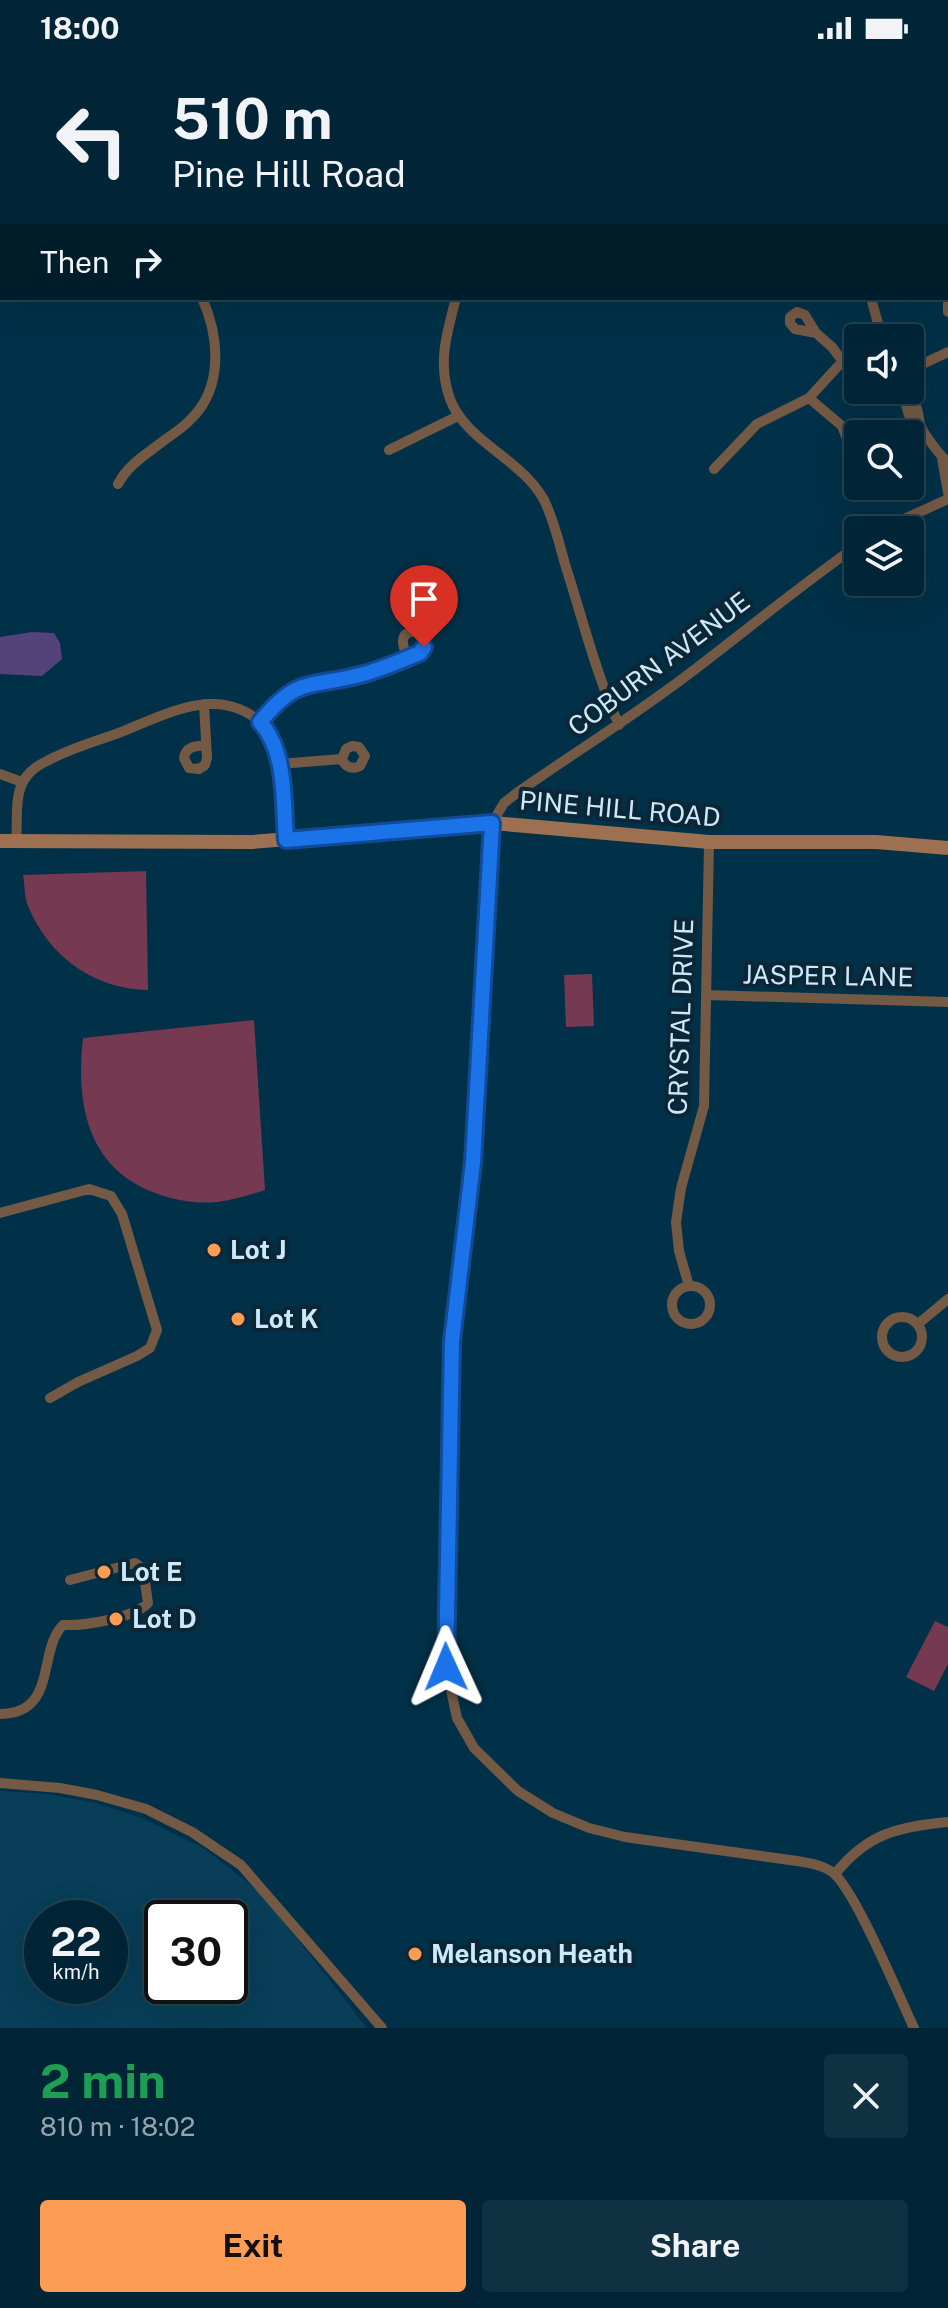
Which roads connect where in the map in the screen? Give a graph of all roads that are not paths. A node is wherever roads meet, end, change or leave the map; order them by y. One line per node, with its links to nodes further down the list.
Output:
1 (203, 300): 18 (street)
2 (455, 300): 13 (street)
3 (872, 300): 6 (street)
4 (948, 300): 5 (street)
5 (948, 312)
6 (878, 324)
7 (816, 333): 9 (street)
8 (948, 352): 10 (street)
9 (843, 362): 11 (street)
10 (924, 363)
11 (809, 398): 14 (street); 17 (street)
12 (914, 404): 16 (street)
13 (458, 416): 15 (street); 25 (street)
14 (844, 431)
15 (389, 450)
16 (945, 460): 19 (street)
17 (714, 469)
18 (118, 484)
19 (948, 496): 20 (street)
20 (908, 516)
21 (844, 555): 25 (street, COBURN AVENUE)
22 (408, 657): 24 (street)
23 (204, 704): 24 (street); 26 (street); 30 (street)
24 (260, 722): 28 (street)
25 (619, 725): 31 (street, COBURN AVENUE)
26 (206, 745)
27 (342, 759): 28 (street)
28 (279, 764): 32 (street)
29 (0, 774): 30 (street)
30 (22, 782): 34 (street)
31 (492, 823): 32 (street, PINE HILL ROAD); 35 (street, PINE HILL ROAD); 48 (street)
32 (286, 840): 34 (street, PINE HILL ROAD)
33 (0, 841): 34 (street, PINE HILL ROAD)
34 (16, 841)
35 (709, 842): 36 (street, PINE HILL ROAD); 37 (street, CRYSTAL DRIVE)
36 (948, 848)
37 (707, 995): 38 (street, JASPER LANE); 40 (street, CRYSTAL DRIVE)
38 (948, 1002)
39 (0, 1213): 43 (street)
40 (689, 1286)
41 (948, 1299): 42 (street)
42 (918, 1324)
43 (50, 1398)
44 (70, 1580): 45 (street)
45 (0, 1714)
46 (0, 1783): 49 (street)
47 (948, 1822): 48 (street)
48 (835, 1874): 50 (street)
49 (382, 2028)
50 (914, 2028)

